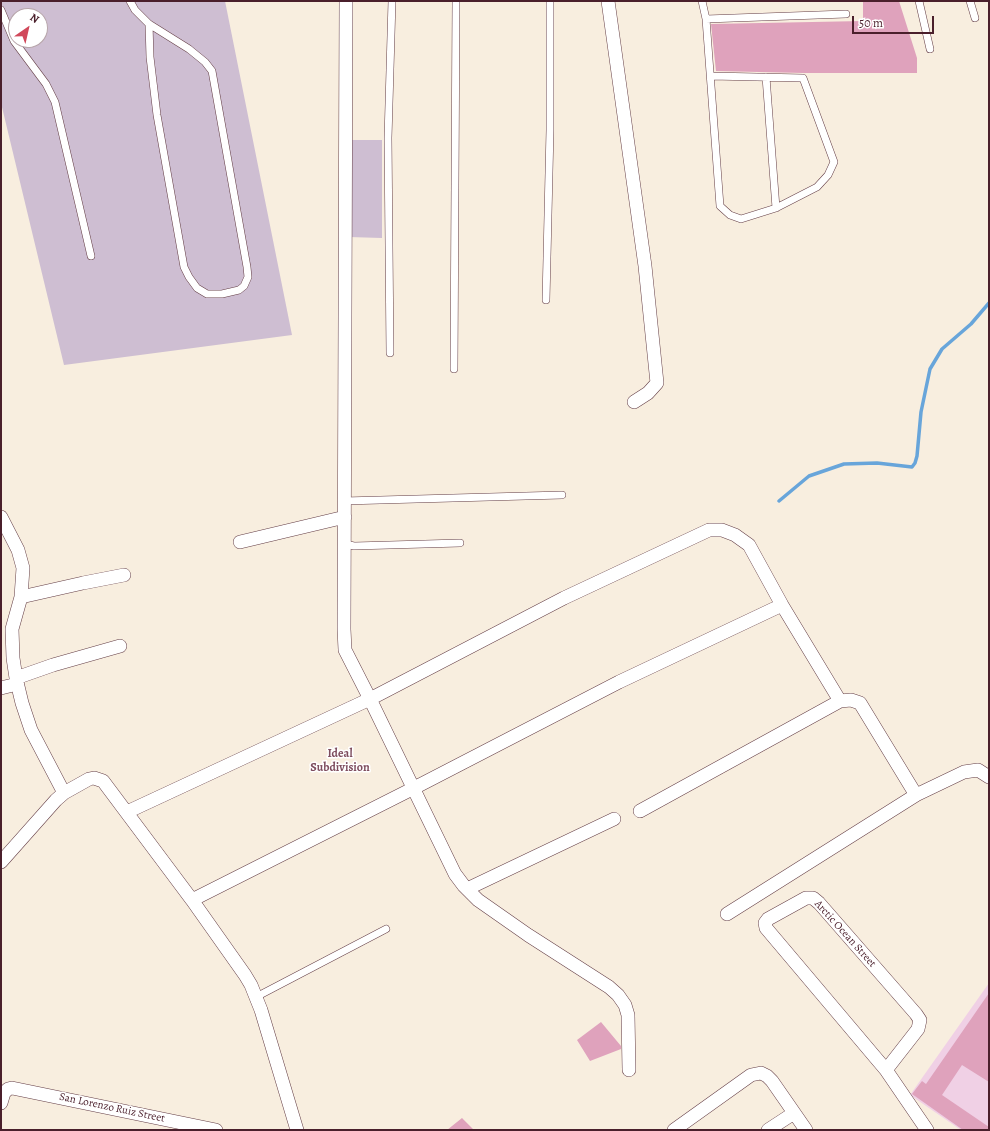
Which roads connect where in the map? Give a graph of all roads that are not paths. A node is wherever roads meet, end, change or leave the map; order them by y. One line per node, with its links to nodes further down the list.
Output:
1 (130, 1): 14 (lane)
2 (346, 1): 25 (street)
3 (392, 1): 21 (lane)
4 (456, 1): 22 (lane)
5 (550, 1): 20 (lane)
6 (608, 1): 23 (street)
7 (702, 1): 13 (lane)
8 (919, 1): 15 (lane)
9 (970, 1): 12 (lane)
10 (1, 10): 19 (lane)
11 (846, 14): 13 (lane)
12 (975, 18)
13 (706, 19): 16 (lane)
14 (149, 24): 14 (lane)
15 (930, 49)
16 (711, 76): 17 (lane); 18 (lane)
17 (766, 77): 18 (lane); 18 (lane)
18 (776, 208)
19 (91, 256)
20 (546, 300)
21 (390, 353)
22 (454, 369)
23 (634, 402)
24 (562, 495): 25 (lane)
25 (344, 501): 27 (street)
26 (1, 517): 32 (street)
27 (345, 517): 28 (street); 30 (street)
28 (240, 542)
29 (460, 543): 30 (lane)
30 (345, 544): 37 (street)
31 (124, 576): 32 (street)
32 (21, 597): 35 (street)
33 (782, 606): 37 (street); 38 (street); 40 (street)
34 (120, 646): 35 (street)
35 (16, 681): 36 (street); 41 (street)
36 (1, 688)
37 (370, 699): 40 (street); 44 (street)
38 (840, 701): 42 (street); 43 (street)
39 (989, 777): 42 (street)
40 (414, 788): 47 (street); 48 (street)
41 (64, 793): 44 (street); 46 (street)
42 (916, 796): 49 (street)
43 (640, 811)
44 (127, 812): 48 (street)
45 (614, 819): 47 (street)
46 (1, 862)
47 (467, 889): 52 (street)
48 (192, 900): 51 (street)
49 (727, 914)
50 (386, 929): 51 (lane)
51 (256, 997): 57 (street)
52 (629, 1070)
53 (886, 1070): 53 (street, Arctic Ocean Street); 61 (street, Arctic Ocean Street)
54 (1, 1103): 56 (street, San Lorenzo Ruiz Street)
55 (794, 1113): 58 (street); 59 (street); 60 (street)
56 (216, 1130)
57 (297, 1130)
58 (674, 1130)
59 (768, 1130)
60 (806, 1130)
61 (927, 1130)

